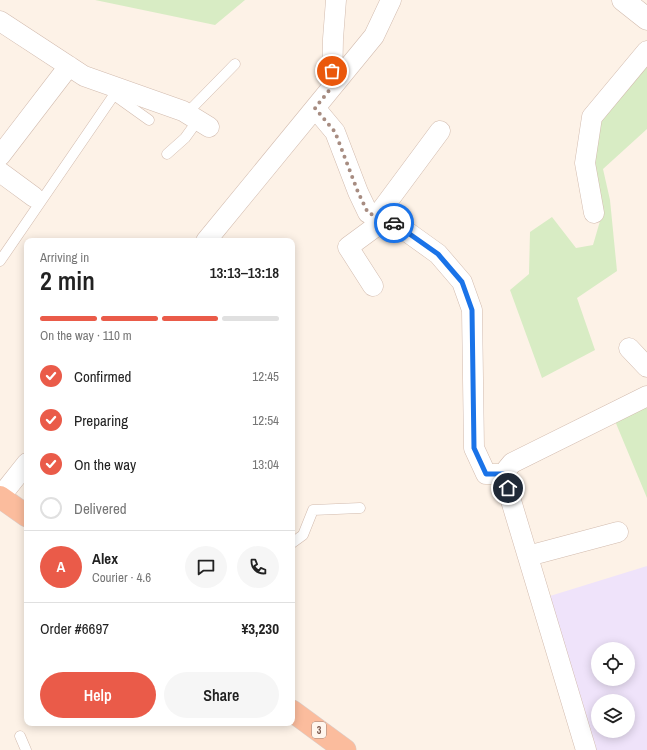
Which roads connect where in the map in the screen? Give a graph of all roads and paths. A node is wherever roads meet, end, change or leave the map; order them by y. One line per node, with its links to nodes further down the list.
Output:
1 (336, 0): 9 (street)
2 (391, 0): 9 (street)
3 (623, 0): 4 (street)
4 (647, 19)
5 (0, 21): 8 (street)
6 (647, 51): 19 (street)
7 (235, 64): 13 (lane)
8 (69, 66): 10 (street); 16 (street)
9 (332, 87): 11 (street)
10 (116, 92): 12 (lane); 13 (street); 22 (lane)
11 (315, 108): 20 (street); 21 (street)
12 (149, 120)
13 (198, 120): 15 (lane)
14 (440, 132): 20 (street)
15 (167, 154)
16 (0, 156)
17 (0, 172): 18 (street)
18 (34, 197)
19 (594, 213)
20 (382, 218): 23 (street); 28 (street)
21 (208, 238)
22 (0, 261)
23 (373, 286)
24 (629, 348): 25 (street)
25 (647, 367)
26 (647, 396): 28 (street)
27 (24, 467): 29 (street)
28 (504, 474): 34 (street)
29 (0, 497): 31 (highway)
30 (360, 508): 33 (lane)
31 (24, 514)
32 (618, 532): 34 (street)
33 (295, 541)
34 (528, 556): 39 (street)
35 (295, 713): 38 (highway, 3)
36 (20, 736): 37 (lane)
37 (26, 750)
38 (345, 750)
39 (586, 750)

